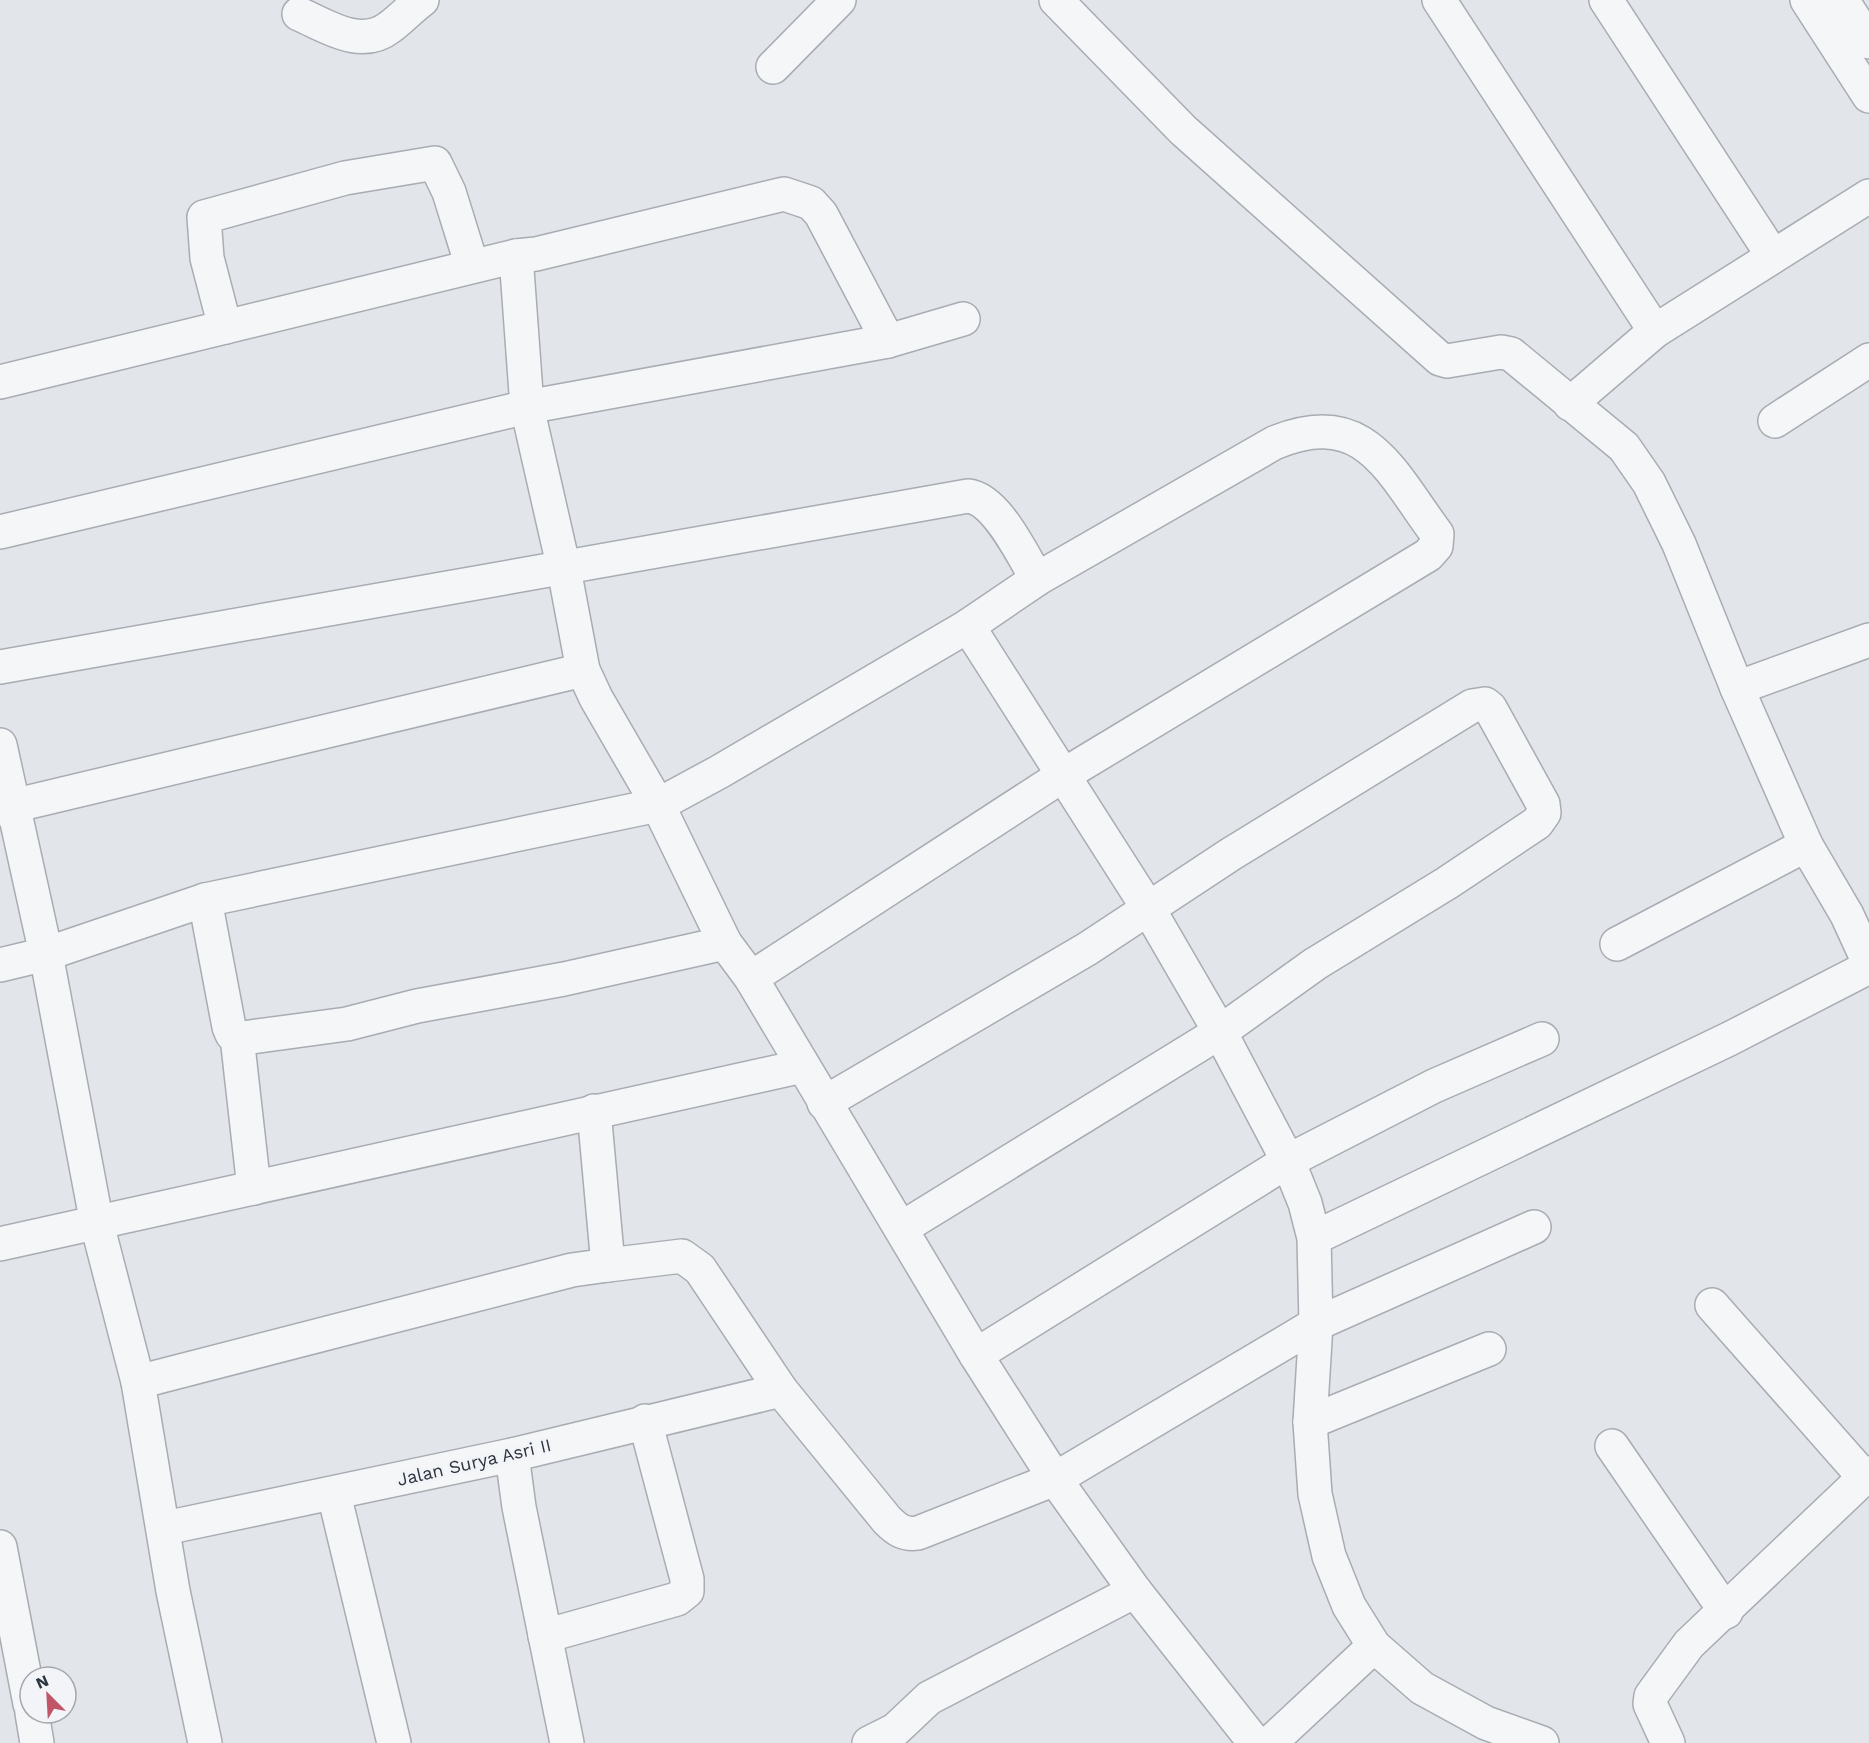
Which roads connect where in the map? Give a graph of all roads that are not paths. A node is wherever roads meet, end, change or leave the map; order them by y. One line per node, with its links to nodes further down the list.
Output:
1 (422, 0): 8 (street)
2 (839, 0): 10 (street)
3 (1056, 0): 22 (street)
4 (1439, 0): 18 (street)
5 (1606, 0): 14 (street)
6 (1807, 0): 11 (street)
7 (1842, 0): 9 (street)
8 (299, 14)
9 (1869, 42)
10 (772, 67)
11 (1869, 96)
12 (1869, 196): 14 (street)
13 (516, 256): 15 (street); 19 (street); 23 (street)
14 (1773, 256): 18 (street)
15 (472, 266): 17 (street); 17 (street)
16 (963, 319): 19 (street)
17 (225, 327): 21 (street)
18 (1656, 331): 22 (street)
19 (888, 341): 23 (street)
20 (1869, 360): 24 (street)
21 (0, 382)
22 (1570, 404): 32 (street)
23 (527, 407): 25 (street); 26 (street)
24 (1775, 421)
25 (0, 532)
26 (564, 568): 27 (street); 30 (street); 31 (street)
27 (1037, 579): 28 (street); 34 (street)
28 (968, 626): 34 (street); 35 (street)
29 (1869, 640): 32 (street)
30 (0, 667)
31 (583, 670): 35 (street); 36 (street)
32 (1737, 688): 37 (street)
33 (0, 745): 36 (street)
34 (1062, 776): 39 (street); 45 (street)
35 (658, 804): 38 (street); 40 (street)
36 (7, 808): 43 (street)
37 (1806, 845): 41 (street); 42 (street)
38 (205, 900): 43 (street); 47 (street)
39 (1148, 908): 46 (street); 46 (street); 50 (street)
40 (725, 943): 45 (street); 47 (street)
41 (1617, 944)
42 (1866, 951): 57 (street)
43 (46, 954): 44 (street); 54 (street)
44 (0, 965)
45 (751, 978): 49 (street)
46 (1220, 1032): 52 (street); 56 (street)
47 (237, 1037): 53 (street)
48 (1542, 1039): 52 (street)
49 (803, 1066): 50 (street); 51 (street)
50 (824, 1103): 56 (street)
51 (594, 1111): 53 (street); 59 (street)
52 (1288, 1161): 57 (street); 63 (street)
53 (254, 1188): 54 (street)
54 (97, 1224): 58 (street); 64 (street)
55 (1534, 1227): 61 (street)
56 (902, 1228): 63 (street)
57 (1314, 1238): 61 (street)
58 (0, 1244)
59 (608, 1265): 64 (street); 65 (street)
60 (1712, 1305): 70 (street)
61 (1316, 1324): 67 (street); 71 (street)
62 (1489, 1349): 67 (street)
63 (976, 1355): 71 (street)
64 (138, 1382): 73 (street)
65 (781, 1390): 66 (street, Jalan Surya Asri II); 71 (street)
66 (645, 1421): 69 (street, Jalan Surya Asri II); 77 (street)
67 (1310, 1422): 78 (street)
68 (1612, 1446): 76 (street)
69 (512, 1455): 72 (street, Jalan Surya Asri II); 77 (street)
70 (1867, 1475): 76 (street)
71 (1055, 1479): 75 (street)
72 (334, 1494): 73 (street, Jalan Surya Asri II); 83 (street)
73 (165, 1528): 82 (street)
74 (0, 1547): 79 (street)
75 (1135, 1591): 85 (street); 86 (street)
76 (1726, 1612): 89 (street)
77 (545, 1636): 84 (street)
78 (1374, 1646): 87 (street); 88 (street)
79 (23, 1665)
80 (34, 1725): 81 (street)
81 (37, 1743)
82 (205, 1743)
83 (394, 1743)
84 (567, 1743)
85 (869, 1743)
86 (1255, 1743)
87 (1270, 1743)
88 (1542, 1743)
89 (1668, 1743)

